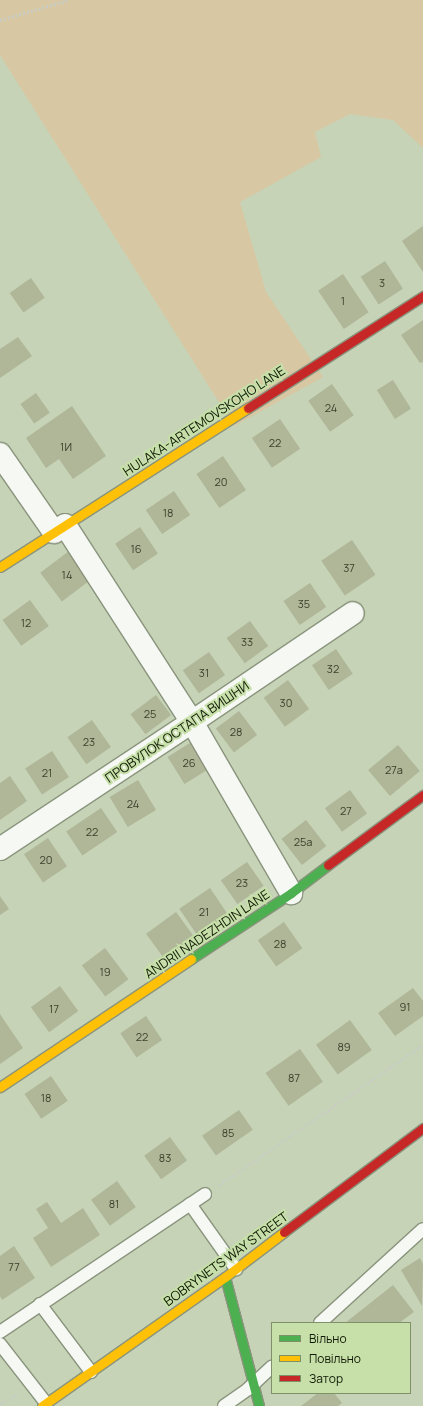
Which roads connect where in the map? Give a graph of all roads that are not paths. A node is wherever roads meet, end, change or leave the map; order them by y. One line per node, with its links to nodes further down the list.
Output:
1 (423, 296): 3 (street, HULAKA-ARTEMOVSKOHO LANE)
2 (0, 454): 3 (street)
3 (59, 529): 4 (street, HULAKA-ARTEMOVSKOHO LANE); 6 (street)
4 (0, 567)
5 (353, 613): 6 (street, ПРОВУЛОК ОСТАПА ВИШНИ)
6 (192, 722): 8 (street, ПРОВУЛОК ОСТАПА ВИШНИ); 9 (street)
7 (423, 795): 9 (street, ANDRII NADEZHDIN LANE)
8 (0, 849)
9 (291, 893): 10 (street, ANDRII NADEZHDIN LANE)
10 (0, 1087)
11 (423, 1128): 15 (street, BOBRYNETS WAY STREET)
12 (205, 1194): 13 (lane)
13 (190, 1204): 15 (lane); 17 (lane)
14 (423, 1229): 18 (lane)
15 (236, 1269): 16 (street, BOBRYNETS WAY STREET)
16 (224, 1277): 22 (street, BOBRYNETS WAY STREET); 23 (street)
17 (40, 1304): 19 (lane); 22 (lane)
18 (321, 1322)
19 (0, 1332)
20 (0, 1344): 24 (lane)
21 (271, 1368): 23 (lane)
22 (91, 1372): 24 (street, BOBRYNETS WAY STREET)
23 (253, 1384): 25 (lane); 26 (street)
24 (44, 1405)
25 (224, 1406)
26 (259, 1406)

